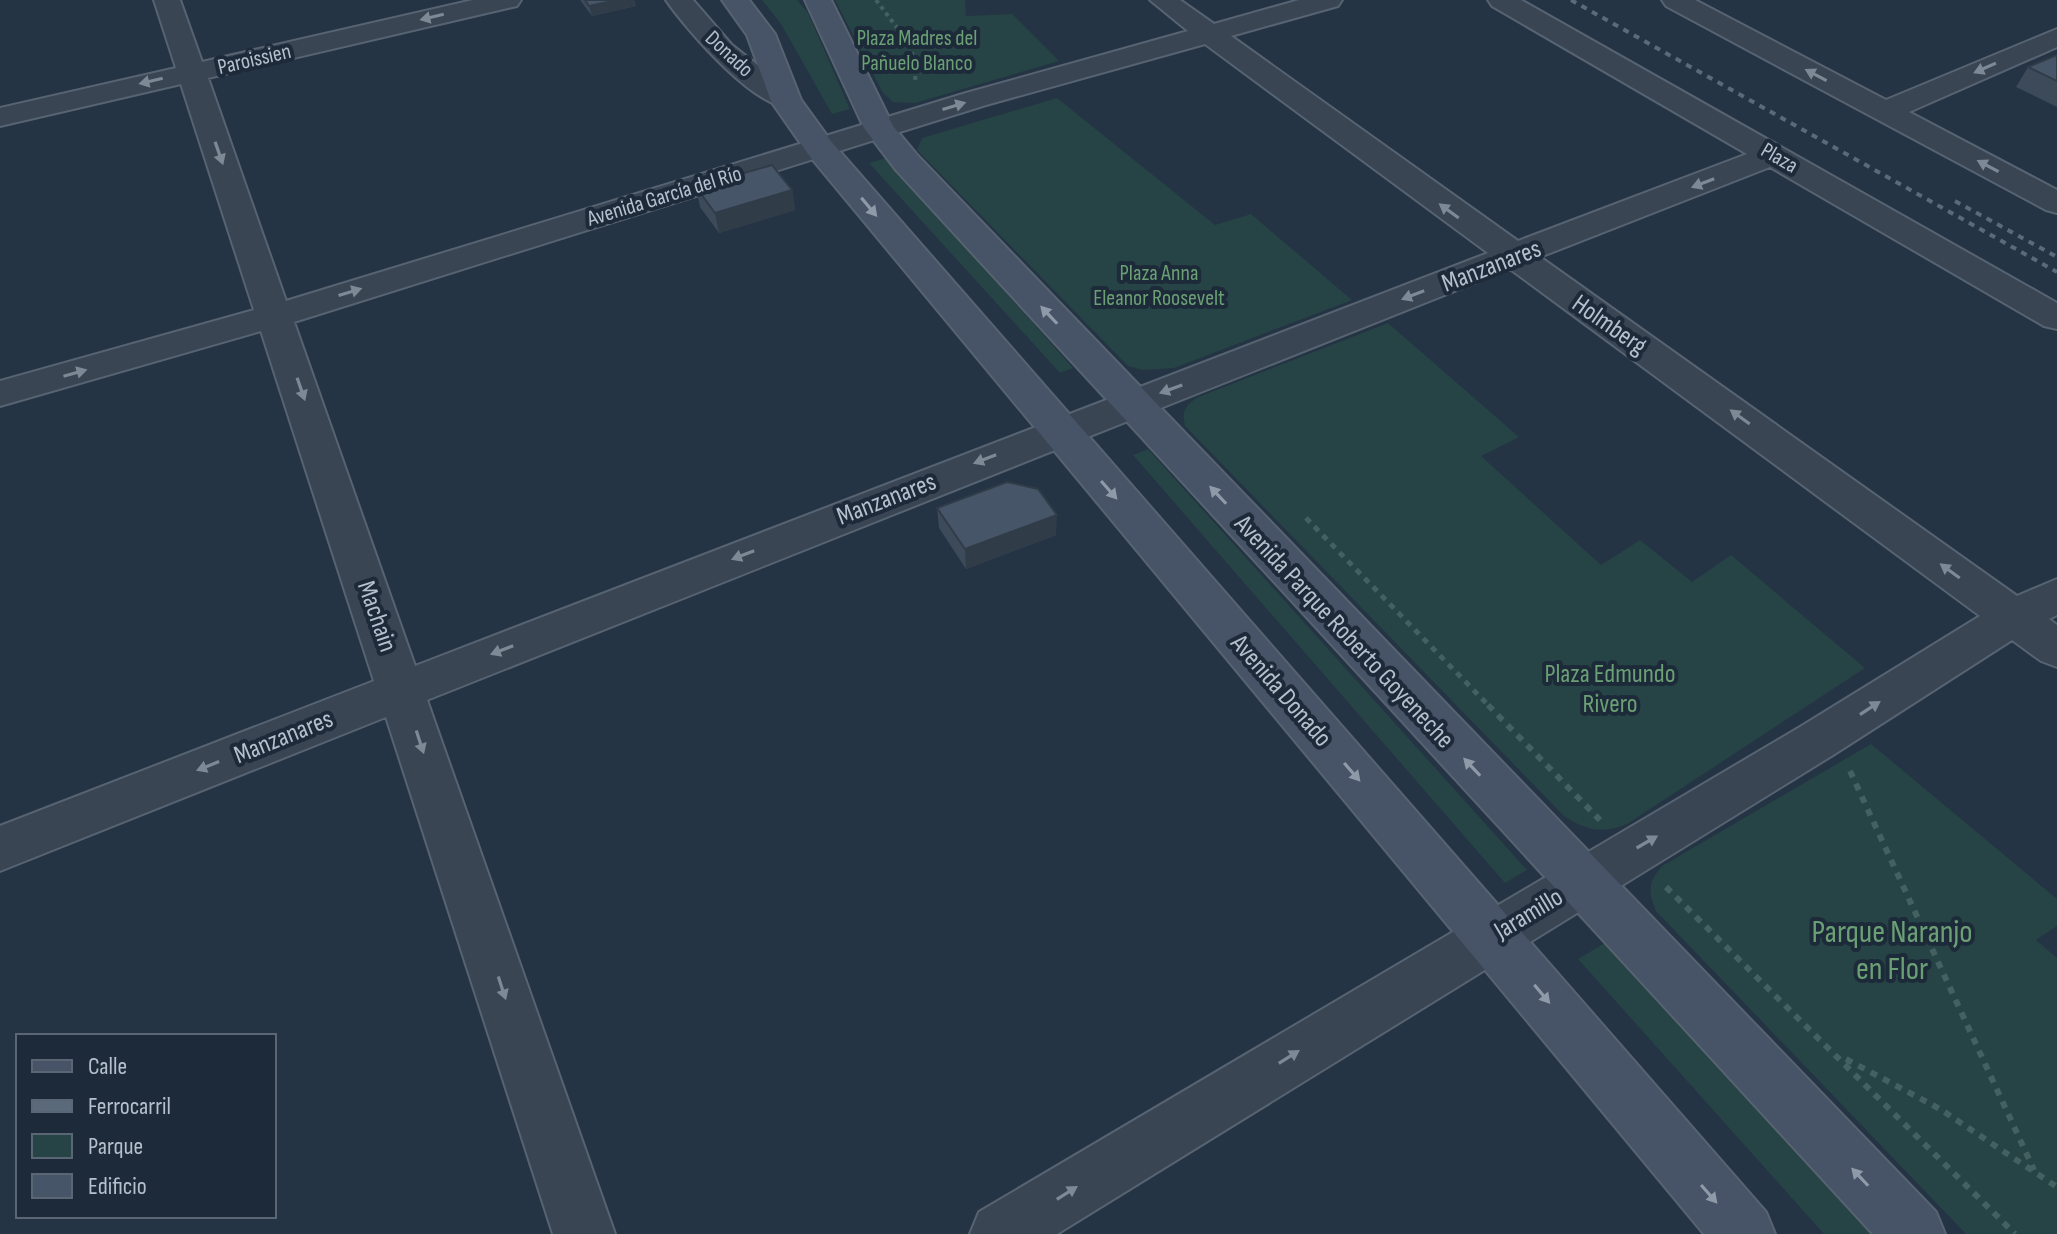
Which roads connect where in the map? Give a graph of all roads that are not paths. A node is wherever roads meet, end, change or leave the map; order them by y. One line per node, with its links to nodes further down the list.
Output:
1 (167, 0): 12 (street, Machain)
2 (508, 0): 12 (street, Paroissien, one-way to 12)
3 (679, 0): 13 (street, Donado)
4 (735, 0): 13 (main road)
5 (818, 0): 16 (main road, Avenida Parque Roberto Goyeneche)
6 (1163, 0): 10 (street, Holmberg)
7 (1329, 0): 10 (street, Avenida García del Río)
8 (1501, 0): 18 (street, Plaza)
9 (1675, 0): 14 (street, one-way to 9)
10 (1207, 34): 16 (street, Avenida García del Río, one-way to 10); 20 (street, Holmberg, one-way to 10)
11 (2057, 37): 14 (street, one-way to 14)
12 (191, 72): 15 (street, Paroissien, one-way to 15); 21 (street, Machain, one-way to 21)
13 (786, 101): 17 (main road)
14 (1884, 112): 19 (street, one-way to 14)
15 (0, 117)
16 (879, 128): 17 (street, Avenida García del Río); 24 (main road, Avenida Parque Roberto Goyeneche, one-way to 16)
17 (819, 147): 21 (street, Avenida García del Río, one-way to 17); 25 (main road, Avenida Donado, one-way to 25)
18 (1775, 154): 20 (street, Manzanares, one-way to 20); 22 (street, Plaza)
19 (2057, 203)
20 (1512, 257): 24 (street, Manzanares, one-way to 24); 27 (street, Holmberg, one-way to 20)
21 (275, 316): 23 (street, Avenida García del Río, one-way to 21); 29 (street, Machain, one-way to 29)
22 (2057, 318)
23 (0, 394)
24 (1131, 403): 25 (street, Manzanares); 31 (main road, Avenida Parque Roberto Goyeneche, one-way to 24)
25 (1058, 431): 29 (street, Manzanares, one-way to 29); 32 (main road, Avenida Donado, one-way to 32)
26 (2057, 595): 27 (street, Jaramillo)
27 (2013, 617): 28 (street, Holmberg); 31 (street, Jaramillo, one-way to 27)
28 (2057, 649)
29 (402, 689): 30 (street, Manzanares, one-way to 30); 33 (street, Machain, one-way to 33)
30 (0, 849)
31 (1580, 882): 32 (street, Jaramillo); 36 (main road, Avenida Parque Roberto Goyeneche, one-way to 31)
32 (1492, 934): 34 (street, Jaramillo, one-way to 32); 35 (main road, Avenida Donado, one-way to 35)
33 (584, 1234)
34 (1001, 1234)
35 (1744, 1234)
36 (1914, 1234)

